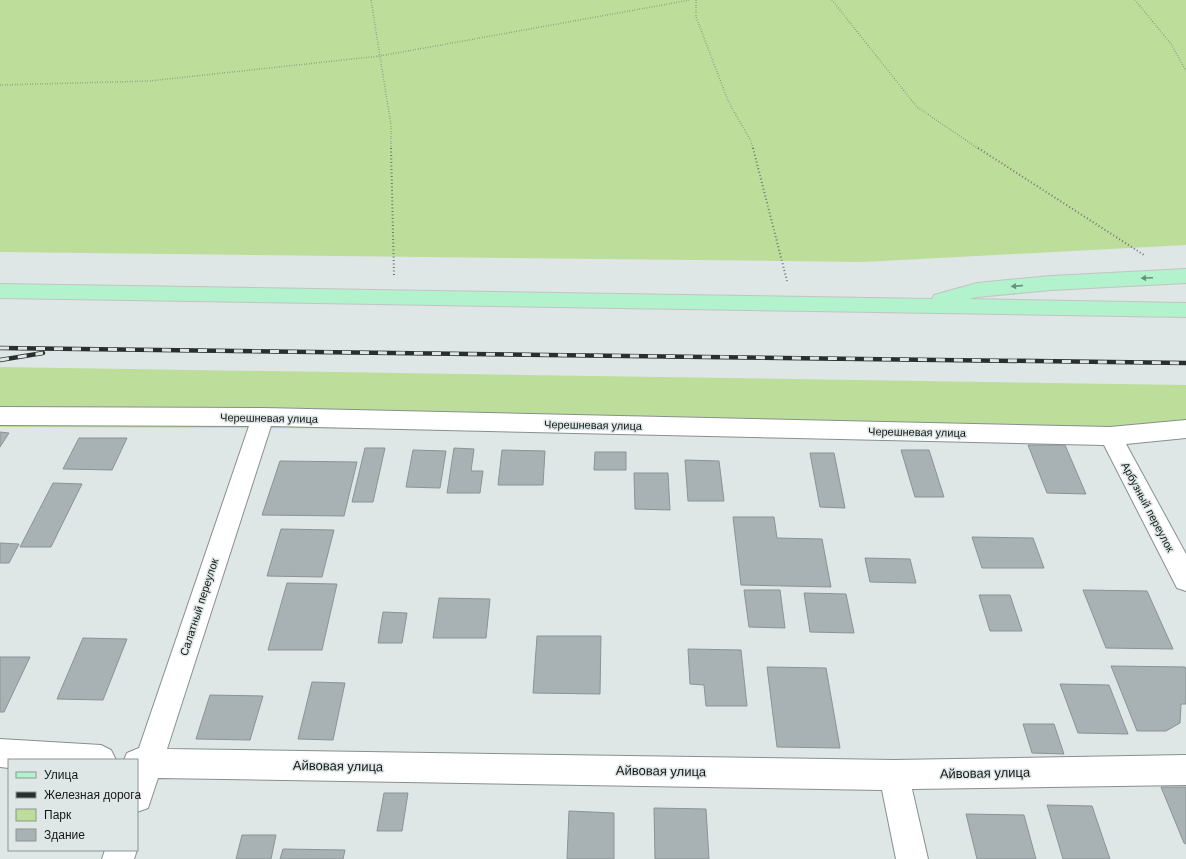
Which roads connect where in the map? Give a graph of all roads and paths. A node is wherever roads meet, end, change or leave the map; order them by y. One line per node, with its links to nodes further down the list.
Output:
1 (371, 0): 6 (path)
2 (690, 0): 6 (path)
3 (696, 0): 12 (path)
4 (832, 0): 9 (path)
5 (1135, 0): 7 (path)
6 (380, 56): 8 (path); 11 (path)
7 (1186, 71)
8 (0, 85)
9 (1180, 276): 13 (main road, one-way to 13)
10 (0, 291): 11 (main road)
11 (395, 297): 12 (main road)
12 (793, 304): 13 (main road)
13 (919, 306): 14 (main road)
14 (1186, 310)
15 (0, 416): 16 (street, Черешневая улица)
16 (263, 418): 18 (street, Черешневая улица); 22 (street, Салатный переулок)
17 (1186, 429): 18 (street, Черешневая улица)
18 (1110, 436): 19 (street, Арбузный переулок)
19 (1186, 579)
20 (0, 753): 21 (street)
21 (87, 759)
22 (142, 763): 24 (street, Айвовая улица); 25 (street, Салатный переулок)
23 (1186, 770): 24 (street, Айвовая улица)
24 (894, 775): 26 (street)
25 (138, 790)
26 (912, 859)

